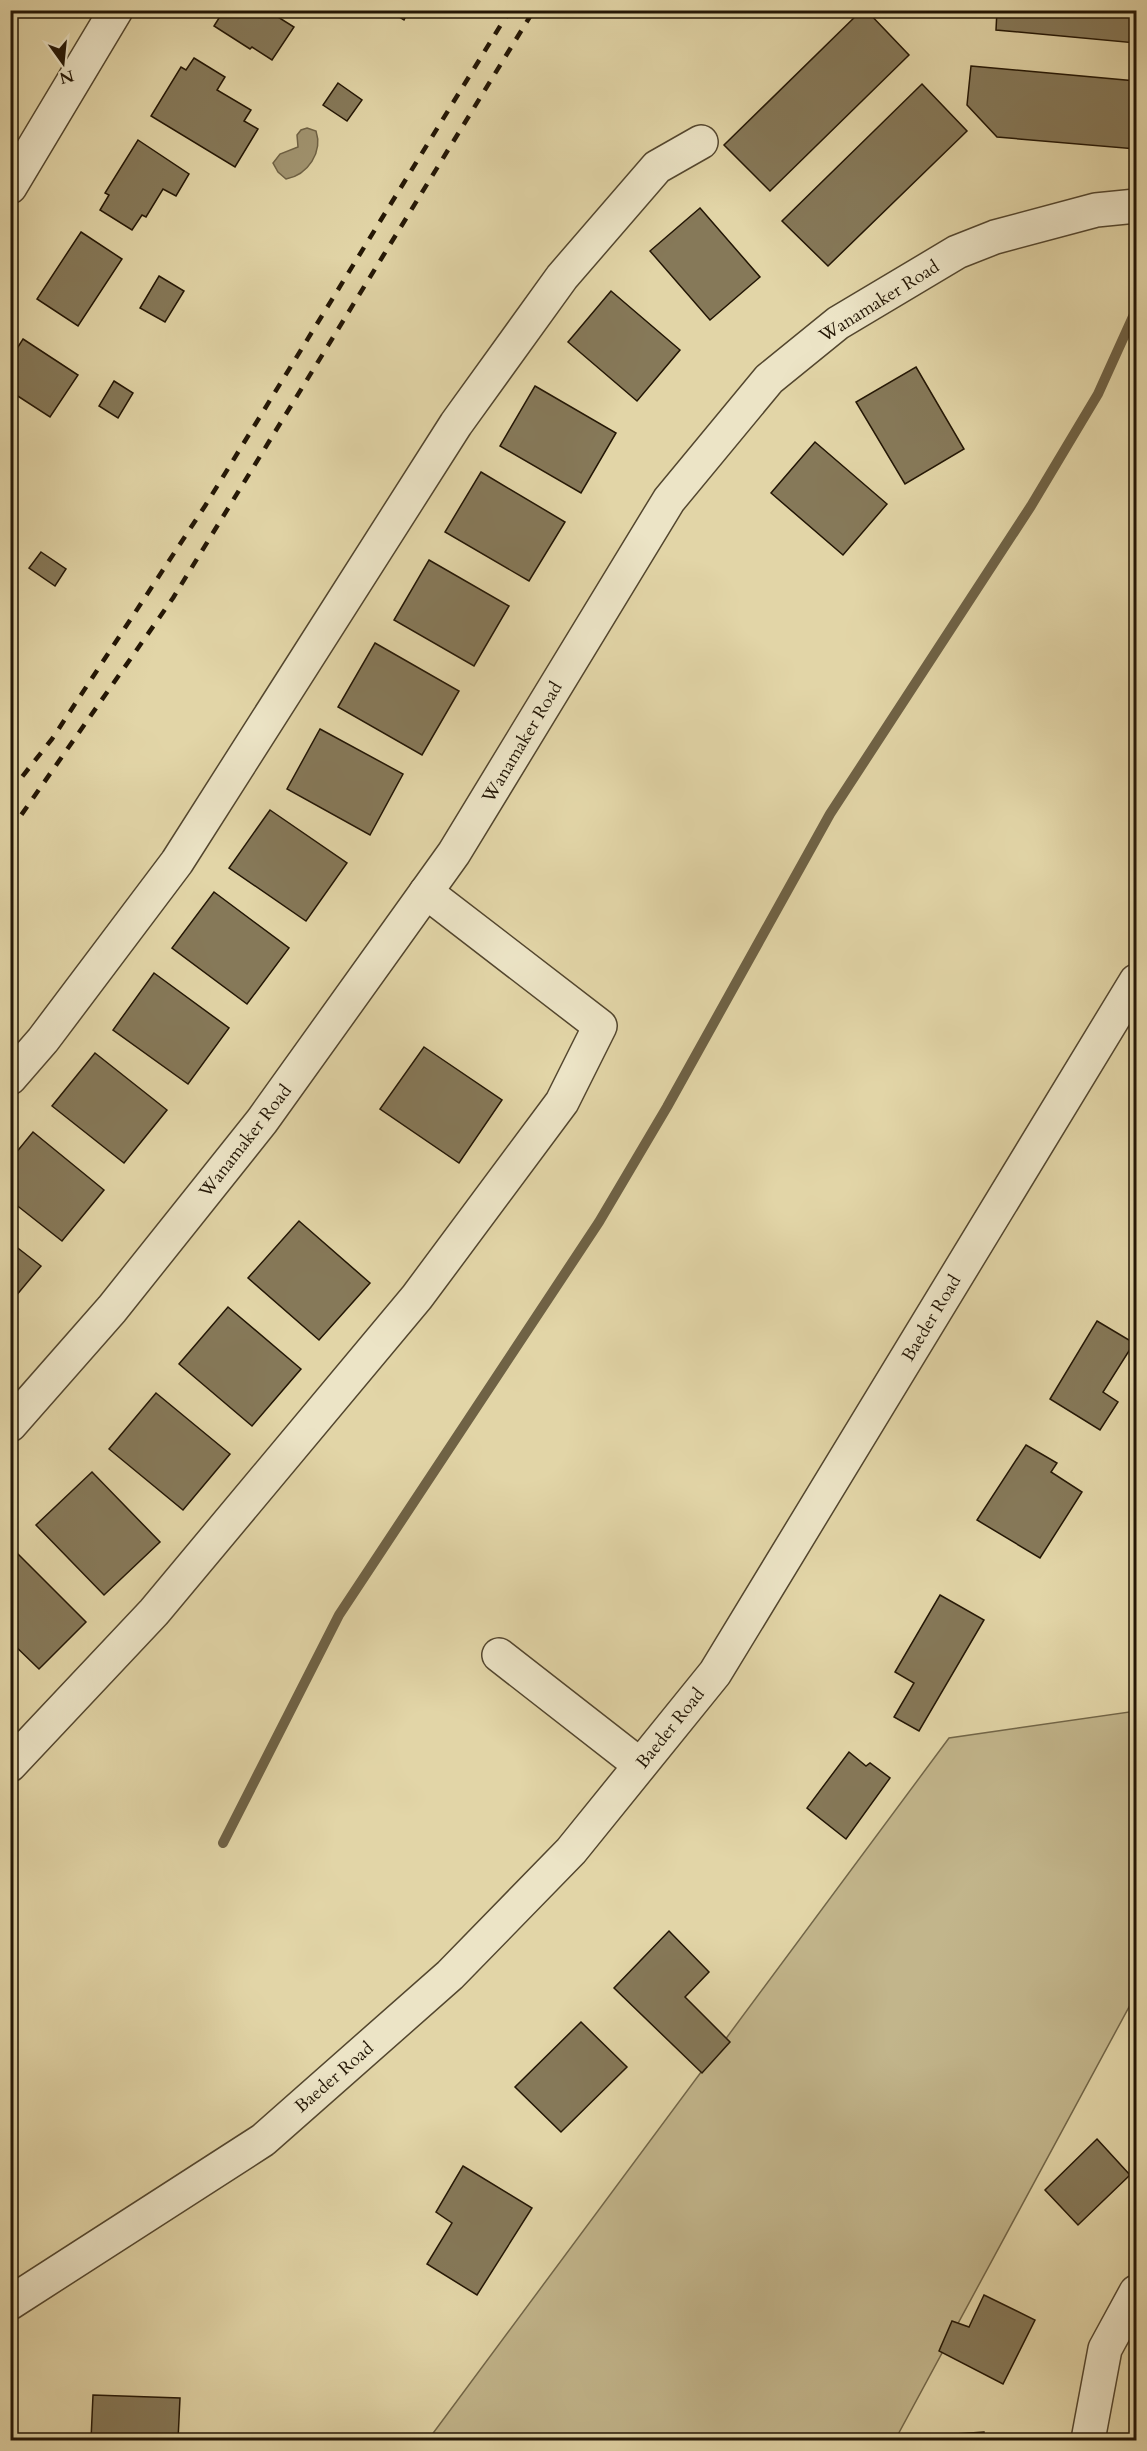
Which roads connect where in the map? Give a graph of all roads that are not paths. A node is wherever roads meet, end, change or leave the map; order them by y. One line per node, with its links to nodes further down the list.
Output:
1 (116, 10): 3 (street)
2 (701, 142): 7 (street)
3 (10, 187)
4 (1137, 206): 5 (street, Wanamaker Road)
5 (426, 892): 8 (street, Wanamaker Road); 10 (street)
6 (1137, 981): 11 (street, Baeder Road)
7 (10, 1078)
8 (10, 1425)
9 (499, 1655): 11 (street)
10 (10, 1765)
11 (639, 1766): 13 (street, Baeder Road)
12 (1137, 2292): 14 (street)
13 (10, 2303)
14 (1088, 2440)

